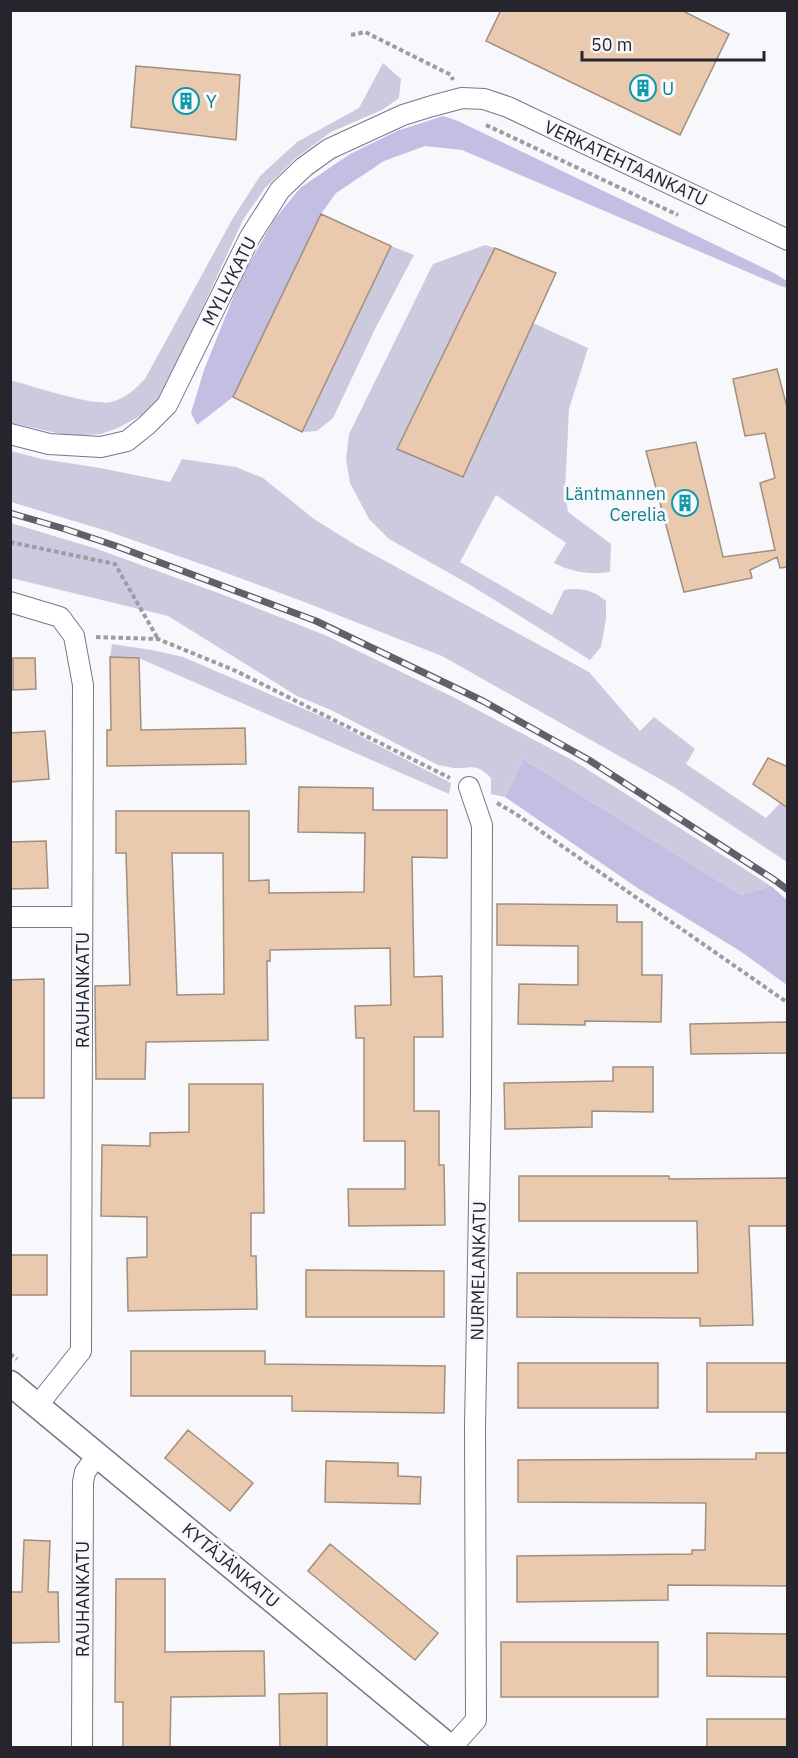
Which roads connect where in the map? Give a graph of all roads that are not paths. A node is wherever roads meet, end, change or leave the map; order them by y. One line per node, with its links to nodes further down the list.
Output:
1 (462, 98): 2 (street, VERKATEHTAANKATU); 3 (street, MYLLYKATU)
2 (788, 240)
3 (10, 434)
4 (10, 603): 7 (street, RAUHANKATU)
5 (470, 787): 12 (street, NURMELANKATU)
6 (10, 917): 7 (street)
7 (82, 917): 9 (street, RAUHANKATU)
8 (10, 1383): 9 (street, KYTÄJÄNKATU)
9 (38, 1405): 10 (street, KYTÄJÄNKATU)
10 (98, 1454): 11 (street, RAUHANKATU); 12 (street, KYTÄJÄNKATU)
11 (82, 1748)
12 (451, 1748)

